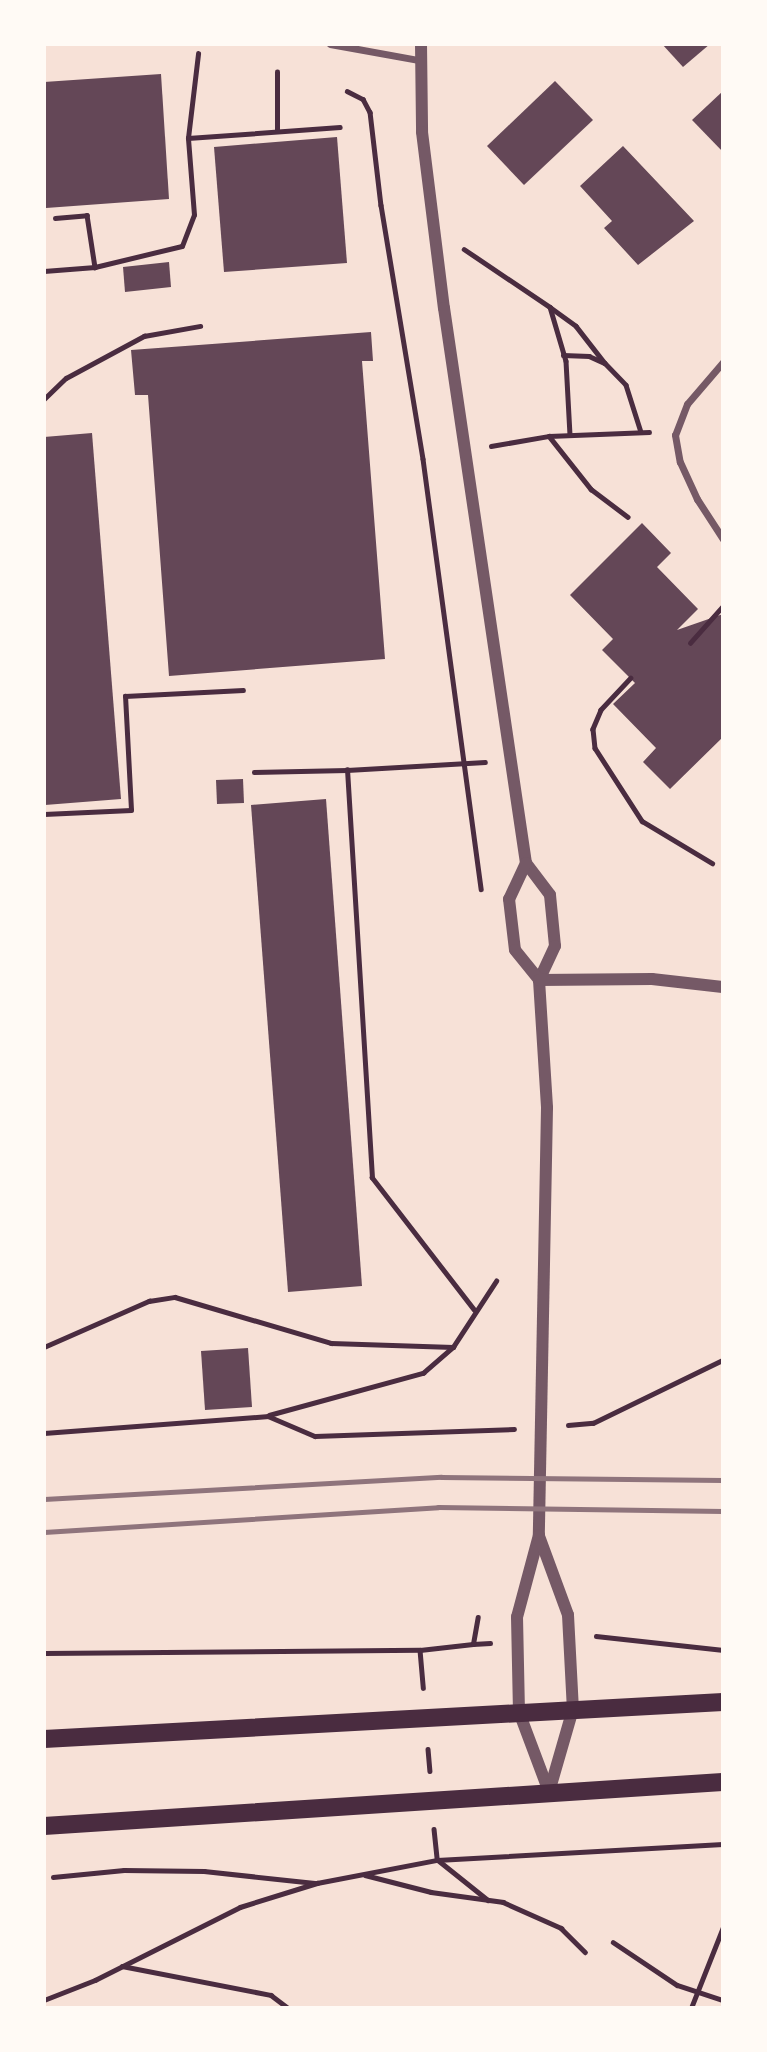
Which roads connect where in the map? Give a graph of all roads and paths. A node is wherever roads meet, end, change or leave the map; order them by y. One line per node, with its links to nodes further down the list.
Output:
1 (330, 44): 4 (street)
2 (421, 44): 4 (street)
3 (198, 54): 9 (path)
4 (418, 60): 11 (street)
5 (277, 72): 8 (path)
6 (347, 91): 32 (path)
7 (340, 127): 8 (path)
8 (277, 131): 9 (path)
9 (188, 138): 12 (path)
10 (55, 218): 12 (path)
11 (432, 224): 14 (path); 31 (street)
12 (95, 267): 13 (path)
13 (44, 271)
14 (550, 307): 16 (path); 18 (path)
15 (200, 327): 19 (path)
16 (564, 355): 18 (path); 21 (path)
17 (723, 362): 22 (street)
18 (605, 363): 20 (path)
19 (44, 399)
20 (642, 432): 21 (path); 22 (path)
21 (570, 434): 23 (path)
22 (675, 435): 26 (street)
23 (549, 436): 24 (path); 25 (path)
24 (505, 443)
25 (628, 517)
26 (723, 539)
27 (723, 606): 28 (path)
28 (690, 643)
29 (631, 678): 37 (path)
30 (243, 690): 35 (path)
31 (513, 761): 32 (path); 36 (street)
32 (463, 764): 33 (path); 38 (path)
33 (347, 769): 34 (path); 42 (path)
34 (254, 772)
35 (44, 814)
36 (526, 863): 39 (street); 39 (street)
37 (712, 863)
38 (482, 898)
39 (538, 980): 40 (street); 50 (street)
40 (723, 987)
41 (496, 1282): 42 (path)
42 (474, 1310): 44 (path)
43 (44, 1347): 44 (path)
44 (453, 1347): 46 (path)
45 (723, 1360): 47 (path)
46 (268, 1416): 48 (path); 49 (path)
47 (553, 1426)
48 (527, 1428)
49 (44, 1433)
50 (539, 1535): 57 (street); 58 (street)
51 (478, 1617): 53 (path)
52 (597, 1636): 54 (path)
53 (420, 1650): 55 (path); 59 (path)
54 (723, 1650)
55 (44, 1653)
56 (723, 1702): 57 (main road)
57 (573, 1709): 58 (main road); 62 (street)
58 (519, 1712): 59 (main road); 62 (street)
59 (425, 1716): 60 (main road); 63 (path)
60 (44, 1739)
61 (723, 1782): 62 (main road)
62 (549, 1792): 63 (main road)
63 (432, 1798): 64 (main road); 66 (path)
64 (44, 1826)
65 (723, 1844): 66 (path)
66 (437, 1860): 67 (path); 70 (path)
67 (364, 1874): 69 (path); 70 (path)
68 (53, 1877): 69 (path)
69 (317, 1883): 74 (path)
70 (488, 1900): 73 (path)
71 (723, 1927): 75 (path)
72 (613, 1942): 75 (path)
73 (585, 1952)
74 (121, 1966): 76 (path); 78 (path)
75 (698, 1993): 77 (path); 79 (path)
76 (44, 2000)
77 (723, 2000)
78 (288, 2008)
79 (691, 2008)

